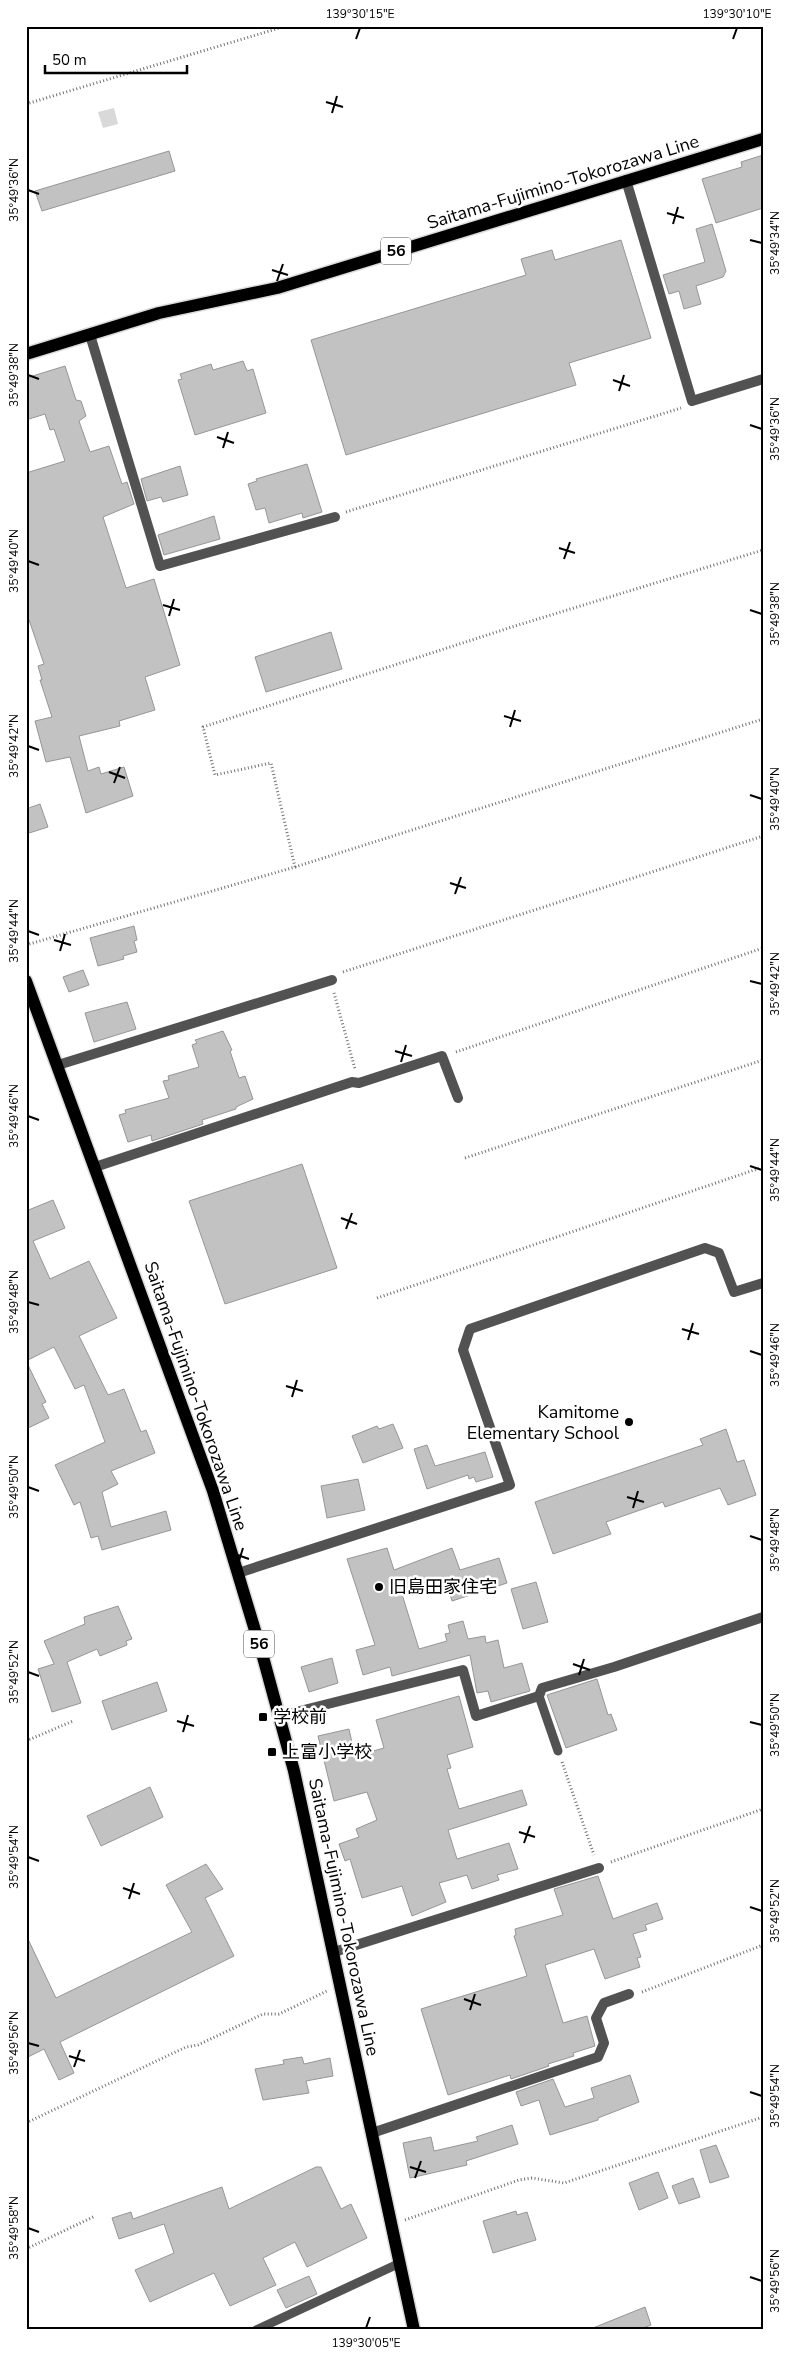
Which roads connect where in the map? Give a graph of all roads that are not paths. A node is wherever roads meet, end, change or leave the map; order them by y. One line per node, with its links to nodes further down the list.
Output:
1 (763, 139): 2 (main road, Saitama-Fujimino-Tokorozawa Line / 56)
2 (626, 180): 3 (main road, Saitama-Fujimino-Tokorozawa Line / 56); 5 (street)
3 (90, 335): 4 (main road, Saitama-Fujimino-Tokorozawa Line / 56); 6 (street)
4 (26, 354)
5 (763, 379)
6 (335, 517)
7 (332, 980): 9 (street)
8 (26, 981): 9 (main road, Saitama-Fujimino-Tokorozawa Line / 56)
9 (58, 1065): 11 (main road, Saitama-Fujimino-Tokorozawa Line / 56)
10 (458, 1098): 11 (street)
11 (95, 1167): 13 (main road, Saitama-Fujimino-Tokorozawa Line / 56)
12 (763, 1283): 13 (street)
13 (238, 1573): 16 (main road, Saitama-Fujimino-Tokorozawa Line / 56)
14 (763, 1617): 15 (street)
15 (539, 1696): 16 (street); 17 (lane)
16 (280, 1716): 19 (main road, Saitama-Fujimino-Tokorozawa Line / 56)
17 (558, 1752)
18 (599, 1868): 19 (street)
19 (334, 1952): 21 (main road, Saitama-Fujimino-Tokorozawa Line / 56)
20 (629, 1994): 21 (street)
21 (372, 2133): 22 (main road, Saitama-Fujimino-Tokorozawa Line / 56)
22 (400, 2263): 23 (lane); 24 (main road, Saitama-Fujimino-Tokorozawa Line / 56)
23 (256, 2330)
24 (414, 2330)

